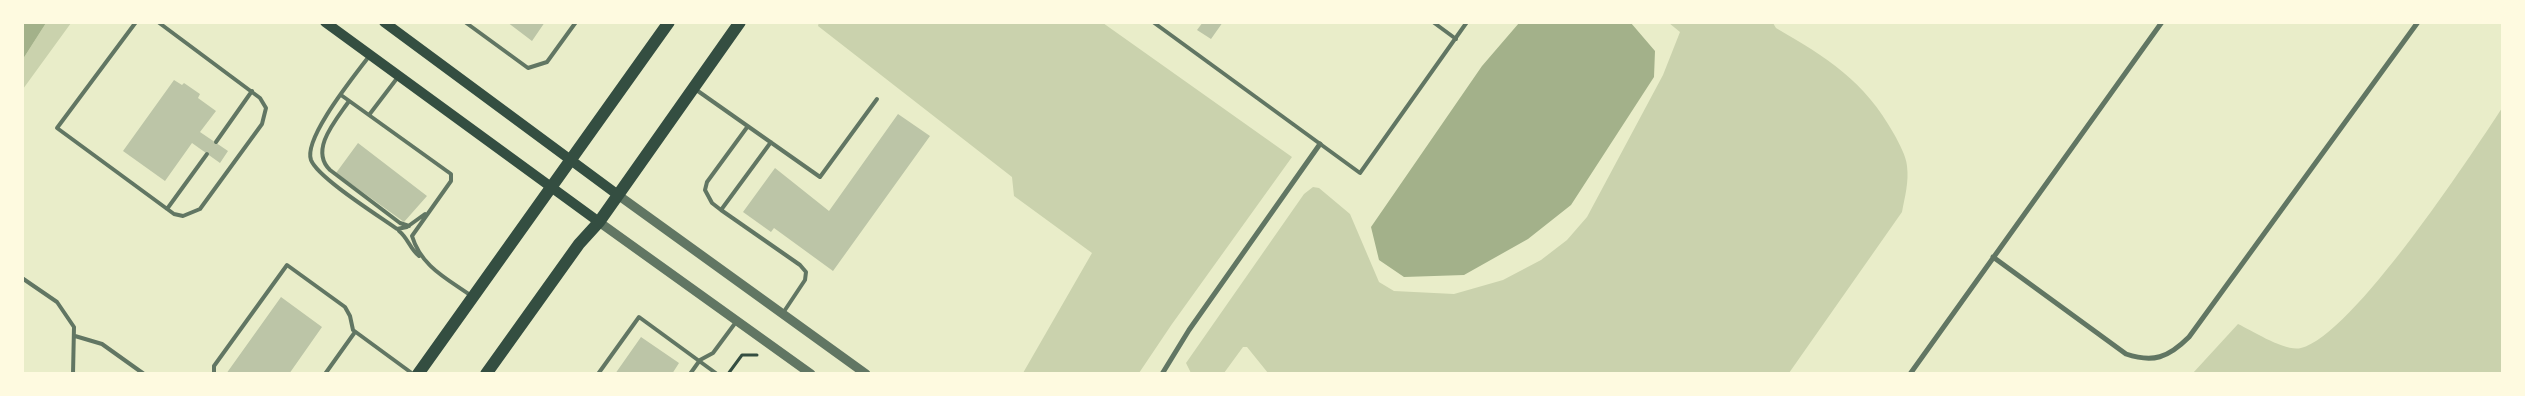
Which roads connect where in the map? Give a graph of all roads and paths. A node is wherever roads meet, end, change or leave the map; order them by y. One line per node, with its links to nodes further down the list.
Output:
1 (136, 22): 31 (lane)
2 (158, 22): 18 (lane)
3 (325, 22): 15 (main road)
4 (384, 22): 28 (main road)
5 (465, 22): 6 (lane)
6 (576, 22)
7 (669, 22): 28 (main road)
8 (740, 22): 17 (main road)
9 (1152, 22): 26 (lane)
10 (1433, 22): 14 (lane)
11 (1467, 22): 14 (lane)
12 (2162, 22): 38 (street)
13 (2418, 22): 38 (street)
14 (1456, 39): 26 (lane)
15 (370, 55): 16 (main road); 19 (lane)
16 (398, 76): 22 (lane); 29 (main road)
17 (694, 88): 23 (lane); 30 (main road)
18 (252, 91): 24 (lane); 31 (lane)
19 (341, 95): 21 (lane); 36 (lane)
20 (878, 98): 25 (lane)
21 (349, 101): 22 (lane); 35 (lane)
22 (369, 115): 33 (lane)
23 (748, 126): 25 (lane); 32 (lane)
24 (216, 142)
25 (771, 142): 32 (lane)
26 (1320, 144): 60 (street)
27 (207, 154): 31 (lane)
28 (570, 160): 29 (main road); 30 (main road)
29 (551, 186): 34 (main road); 40 (main road)
30 (618, 195): 34 (main road); 41 (street)
31 (167, 209)
32 (721, 210): 41 (lane)
33 (428, 212): 35 (lane); 37 (lane)
34 (599, 222): 42 (street); 53 (main road)
35 (409, 226): 36 (lane)
36 (397, 229): 37 (lane)
37 (421, 257): 40 (lane)
38 (1993, 257): 61 (street)
39 (22, 278): 44 (lane)
40 (472, 297): 52 (main road)
41 (782, 314): 59 (street)
42 (737, 320): 46 (lane); 58 (street)
43 (355, 332): 49 (lane); 50 (lane); 51 (lane)
44 (74, 336): 47 (lane); 48 (lane)
45 (757, 354): 57 (path)
46 (700, 360): 54 (lane); 55 (lane); 56 (lane)
47 (73, 374)
48 (144, 374)
49 (214, 374)
50 (325, 374)
51 (413, 374)
52 (418, 374)
53 (486, 374)
54 (598, 374)
55 (690, 374)
56 (718, 374)
57 (728, 374)
58 (811, 374)
59 (866, 374)
60 (1162, 374)
61 (1910, 374)

